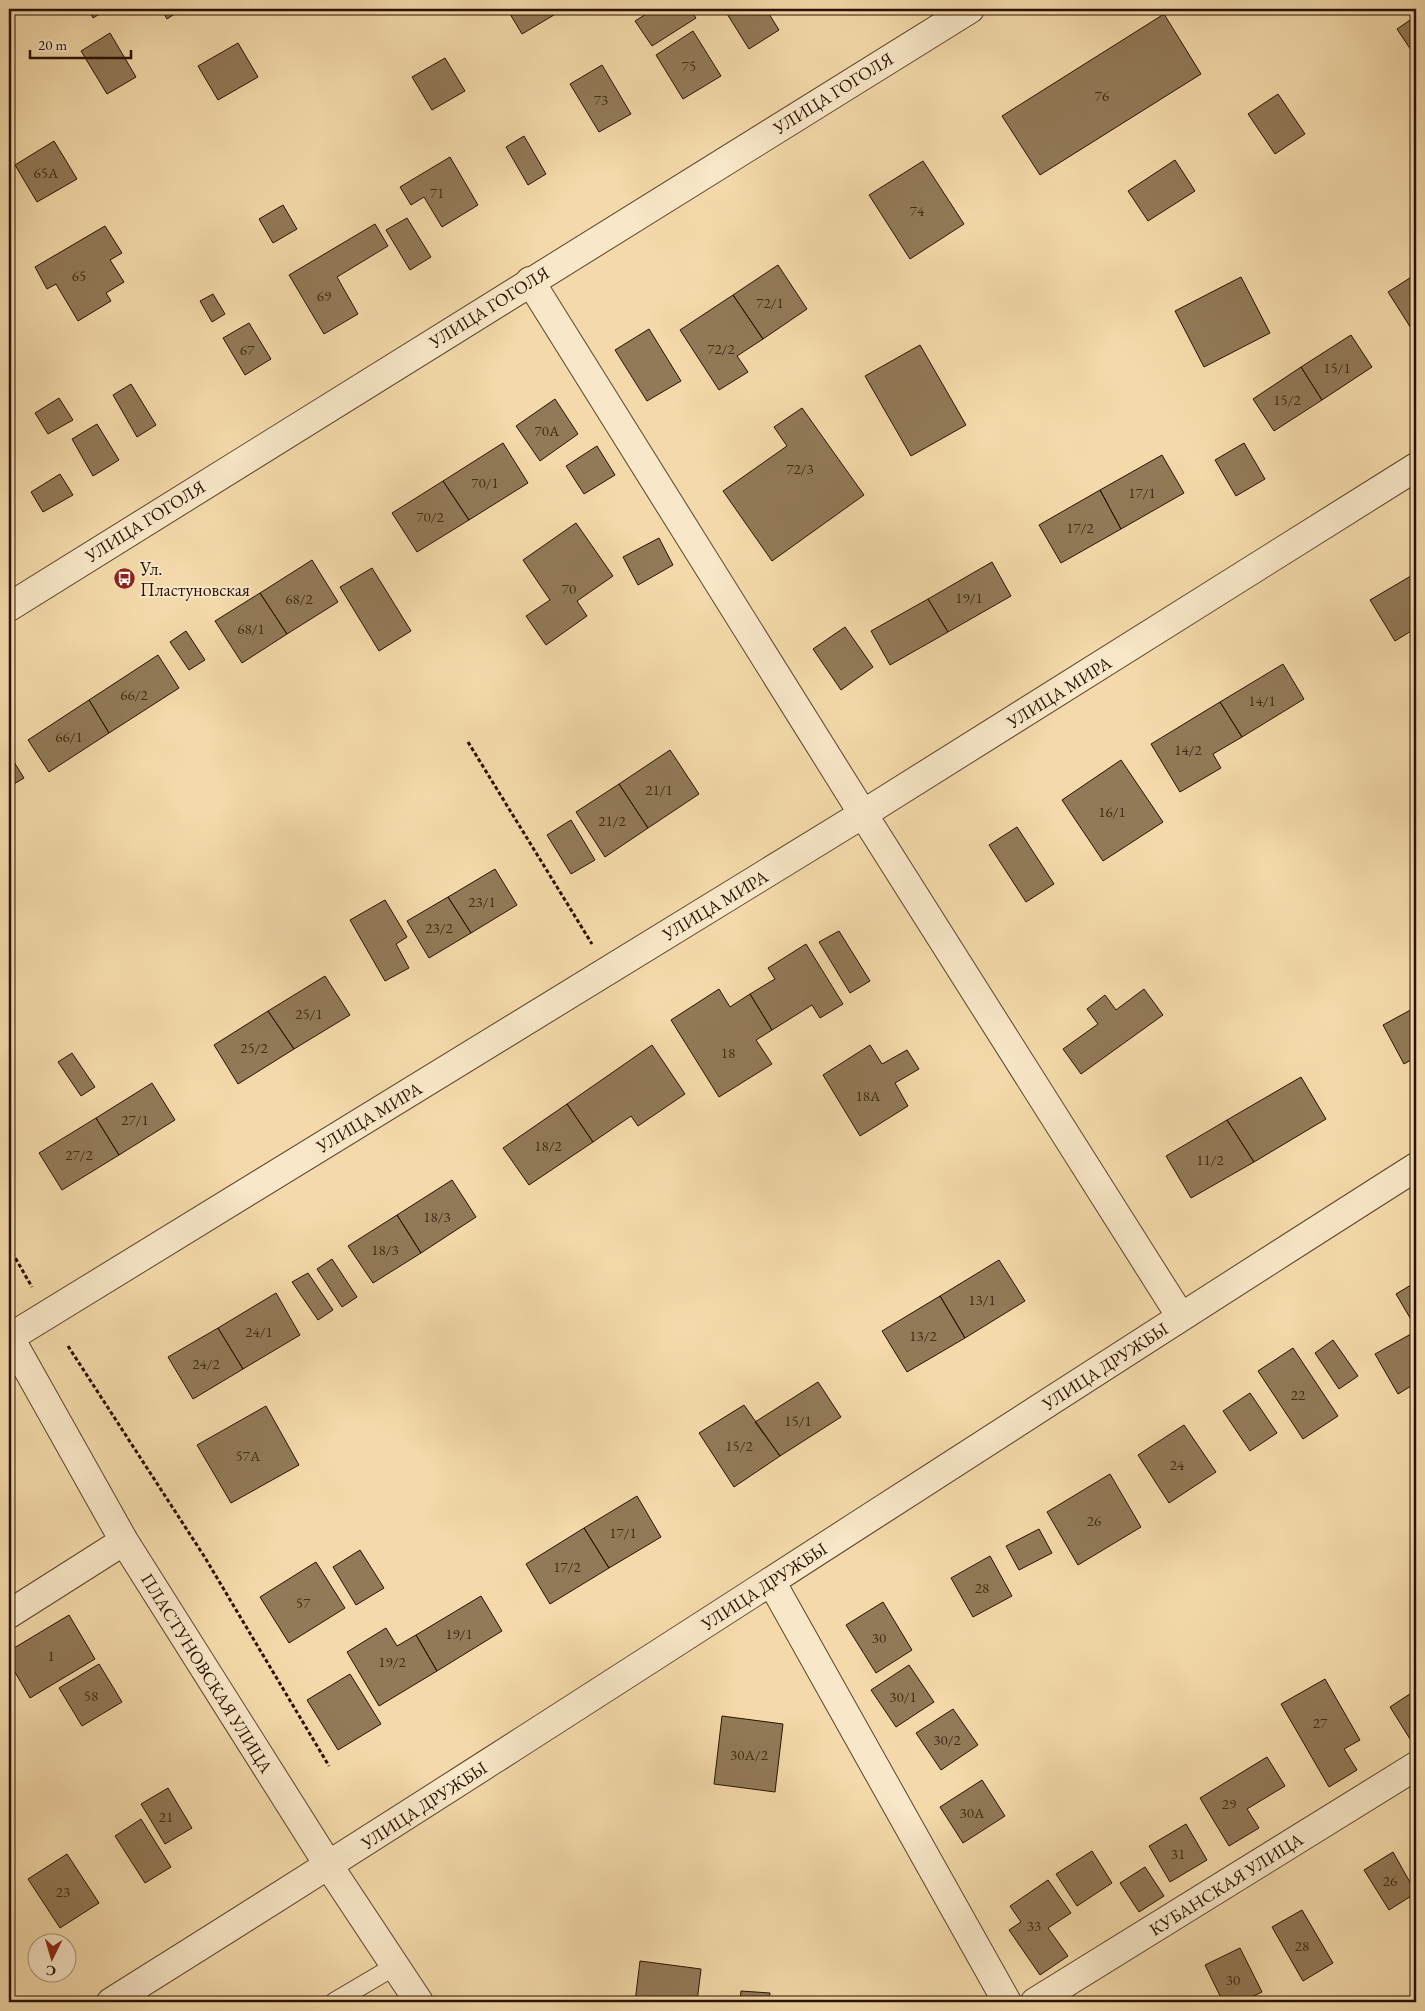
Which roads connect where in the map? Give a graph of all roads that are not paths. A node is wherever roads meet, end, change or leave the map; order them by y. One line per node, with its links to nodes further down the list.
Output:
1 (970, 9): 2 (street, УЛИЦА ГОГОЛЯ)
2 (530, 281): 4 (street, УЛИЦА ГОГОЛЯ); 5 (street)
3 (1416, 467): 5 (street, УЛИЦА МИРА)
4 (9, 607)
5 (863, 814): 7 (street); 8 (street, УЛИЦА МИРА)
6 (1416, 1168): 7 (street, УЛИЦА ДРУЖБЫ)
7 (1181, 1317): 10 (street, УЛИЦА ДРУЖБЫ)
8 (9, 1337): 9 (street, ПЛАСТУНОВСКАЯ УЛИЦА)
9 (124, 1541): 11 (street); 13 (street, ПЛАСТУНОВСКАЯ УЛИЦА)
10 (772, 1581): 13 (street, УЛИЦА ДРУЖБЫ); 18 (street)
11 (9, 1614)
12 (1416, 1766): 19 (street, КУБАНСКАЯ УЛИЦА)
13 (329, 1866): 14 (street, ПЛАСТУНОВСКАЯ УЛИЦА); 15 (street, УЛИЦА ДРУЖБЫ)
14 (395, 1966): 16 (lane); 17 (street, ПЛАСТУНОВСКАЯ УЛИЦА)
15 (111, 2002)
16 (334, 2002)
17 (419, 2002)
18 (1007, 2002)
19 (1035, 2002)

